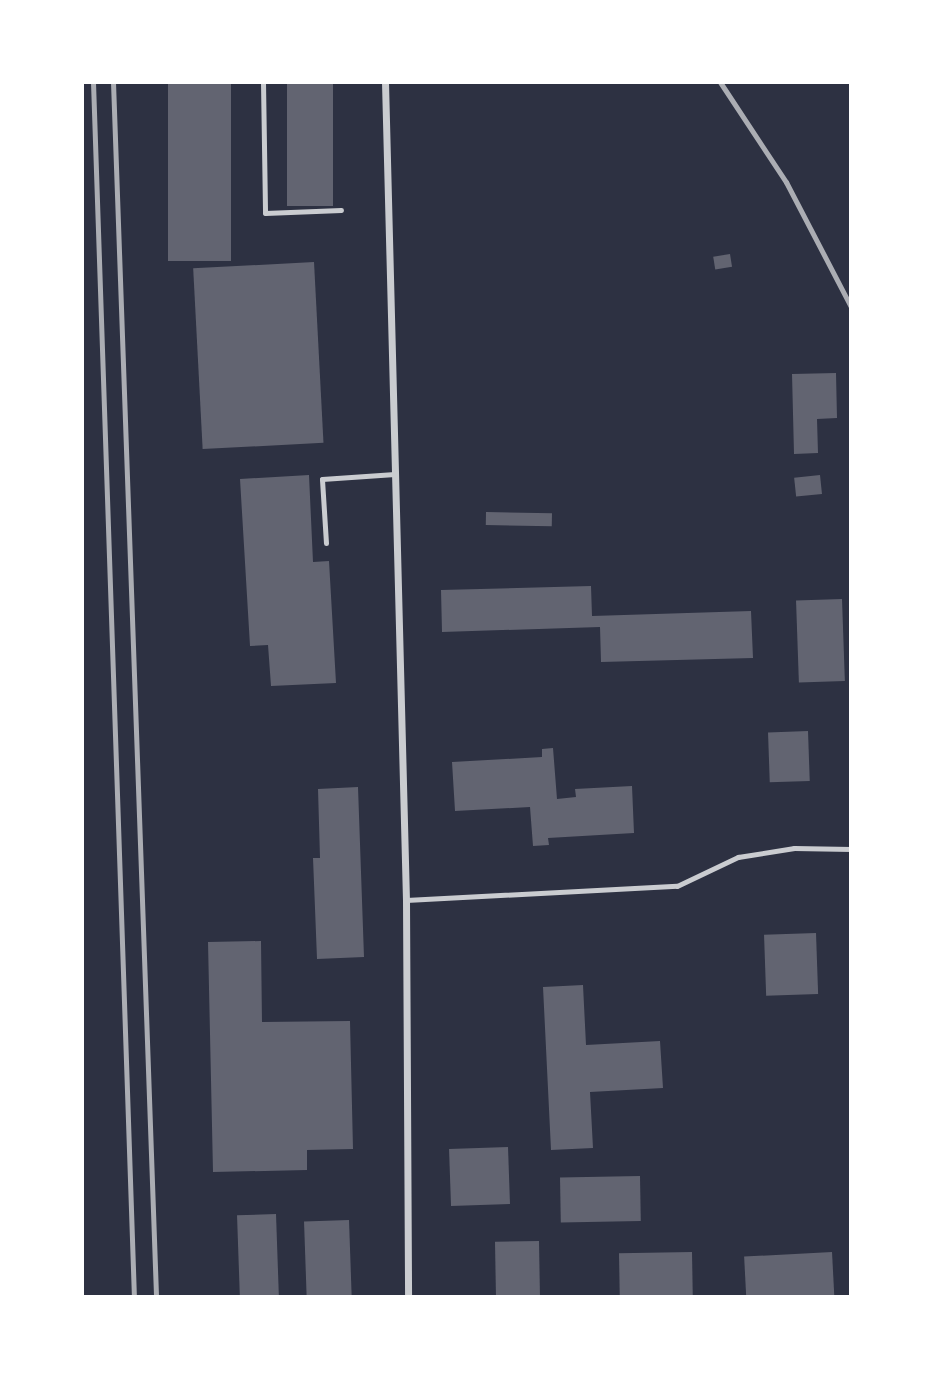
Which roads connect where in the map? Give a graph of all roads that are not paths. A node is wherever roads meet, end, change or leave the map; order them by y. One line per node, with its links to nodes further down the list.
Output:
1 (263, 82): 3 (lane)
2 (385, 82): 4 (street)
3 (341, 210)
4 (395, 474): 5 (lane); 7 (street)
5 (326, 543)
6 (851, 849): 7 (lane)
7 (406, 900): 8 (street)
8 (408, 1297)

